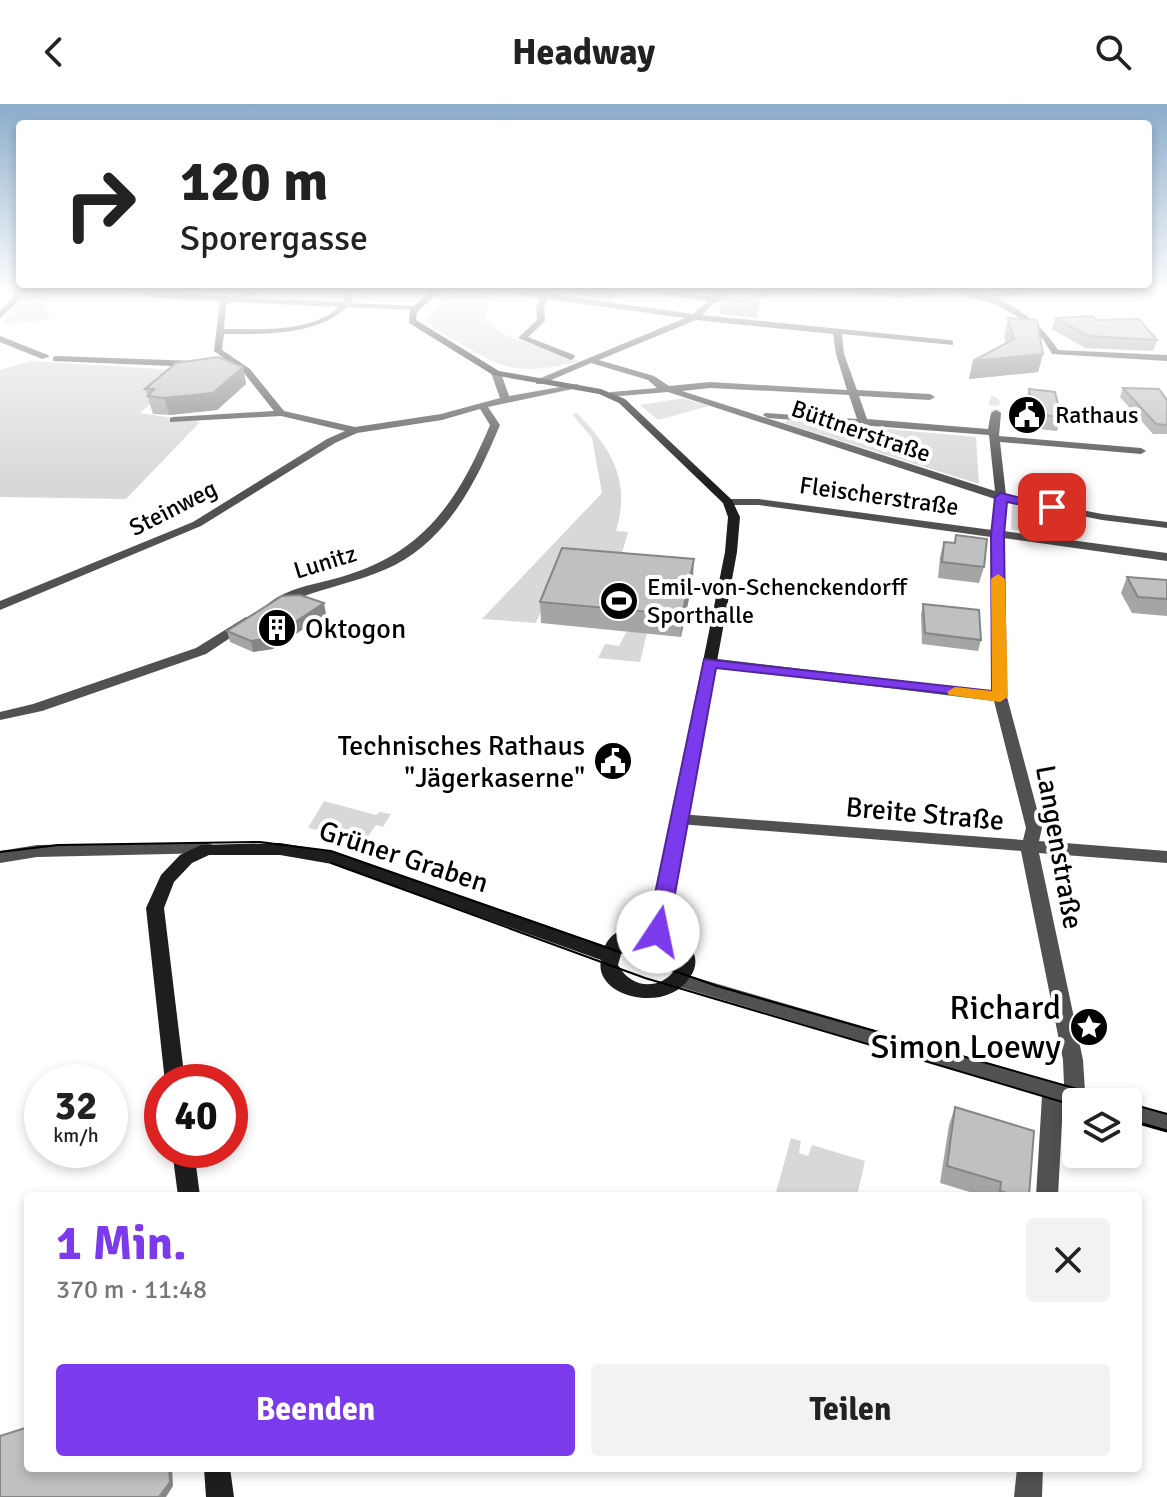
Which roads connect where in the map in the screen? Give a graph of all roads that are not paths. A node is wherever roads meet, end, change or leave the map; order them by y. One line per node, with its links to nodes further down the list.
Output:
1 (39, 354): 11 (street)
2 (218, 354): 11 (street)
3 (465, 354): 12 (street)
4 (563, 354): 8 (street)
5 (606, 354): 10 (street)
6 (841, 354): 16 (street)
7 (1082, 354): 9 (street)
8 (571, 357)
9 (1167, 358)
10 (589, 361): 13 (street); 15 (street, Büttnerstraße)
11 (219, 363): 21 (street)
12 (496, 373): 13 (street); 19 (street)
13 (539, 382): 14 (street)
14 (577, 387): 17 (street); 19 (street)
15 (662, 387): 16 (street); 17 (street); 23 (street, Büttnerstraße)
16 (854, 392): 18 (street); 24 (street)
17 (611, 395): 30 (street)
18 (930, 397)
19 (505, 399): 20 (street)
20 (483, 406): 26 (street); 37 (street, Lunitz)
21 (281, 413): 25 (street); 26 (street)
22 (992, 413): 27 (street, Langenstraße)
23 (750, 415): 24 (street); 29 (street, Büttnerstraße)
24 (862, 419): 27 (street)
25 (173, 420)
26 (355, 430): 34 (street, Steinweg)
27 (996, 435): 28 (street); 29 (street, Langenstraße)
28 (1141, 451)
29 (1001, 497): 31 (street, Büttnerstraße); 32 (street, Langenstraße)
30 (728, 502): 32 (street, Fleischerstraße); 35 (street)
31 (1167, 525)
32 (997, 535): 33 (street, Fleischerstraße); 36 (street, Langenstraße)
33 (1167, 557)
34 (0, 606)
35 (710, 662): 36 (street); 38 (street)
36 (1000, 697): 39 (street, Langenstraße)
37 (0, 716)
38 (679, 819): 39 (street, Breite Straße); 43 (street)
39 (1029, 847): 42 (street, Breite Straße); 47 (street, Langenstraße)
40 (207, 849): 41 (street); 44 (street, Grüner Graben); 46 (street)
41 (0, 857)
42 (1167, 857)
43 (658, 932): 44 (street); 45 (street)
44 (609, 955): 45 (street)
45 (680, 980): 48 (street)
46 (173, 1064)
47 (1073, 1088)
48 (1062, 1094)
49 (1142, 1116): 50 (street)
50 (1167, 1122)
51 (1062, 1139): 54 (street, Langenstraße)
52 (185, 1168): 53 (street)
53 (188, 1192)
54 (1048, 1192)
55 (217, 1472): 57 (street)
56 (1030, 1472): 58 (street)
57 (220, 1497)
58 (1028, 1497)

